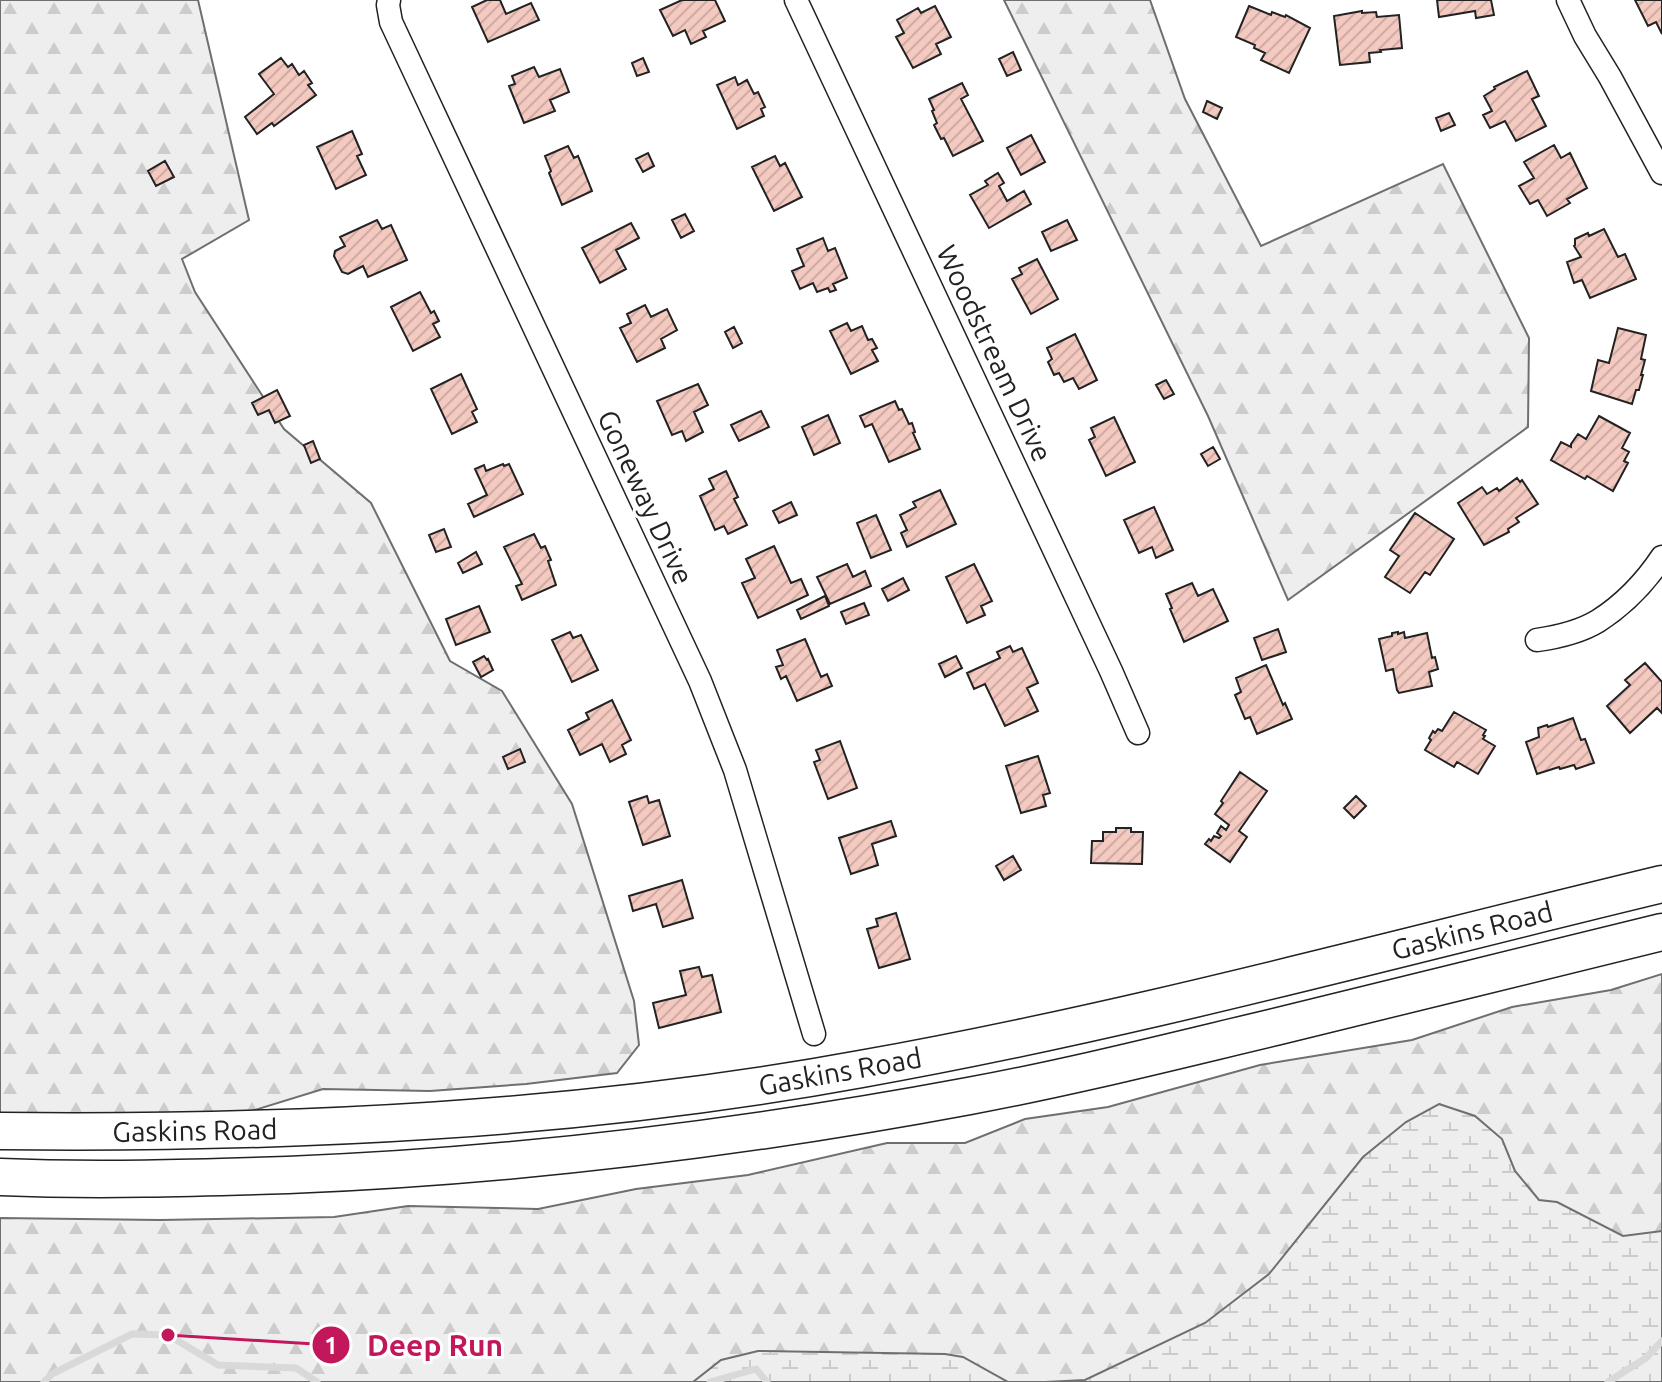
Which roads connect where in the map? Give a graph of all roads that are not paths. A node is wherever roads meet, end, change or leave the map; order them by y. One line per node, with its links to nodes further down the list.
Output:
1 (389, 0): 10 (street, Goneway Drive)
2 (796, 0): 7 (street, Woodstream Drive)
3 (1568, 0): 4 (street)
4 (1662, 173)
5 (1662, 557): 6 (street)
6 (1537, 640)
7 (1138, 733)
8 (1662, 884): 11 (main road, Gaskins Road)
9 (1662, 932): 12 (main road, Gaskins Road)
10 (814, 1034)
11 (0, 1131)
12 (0, 1177)

